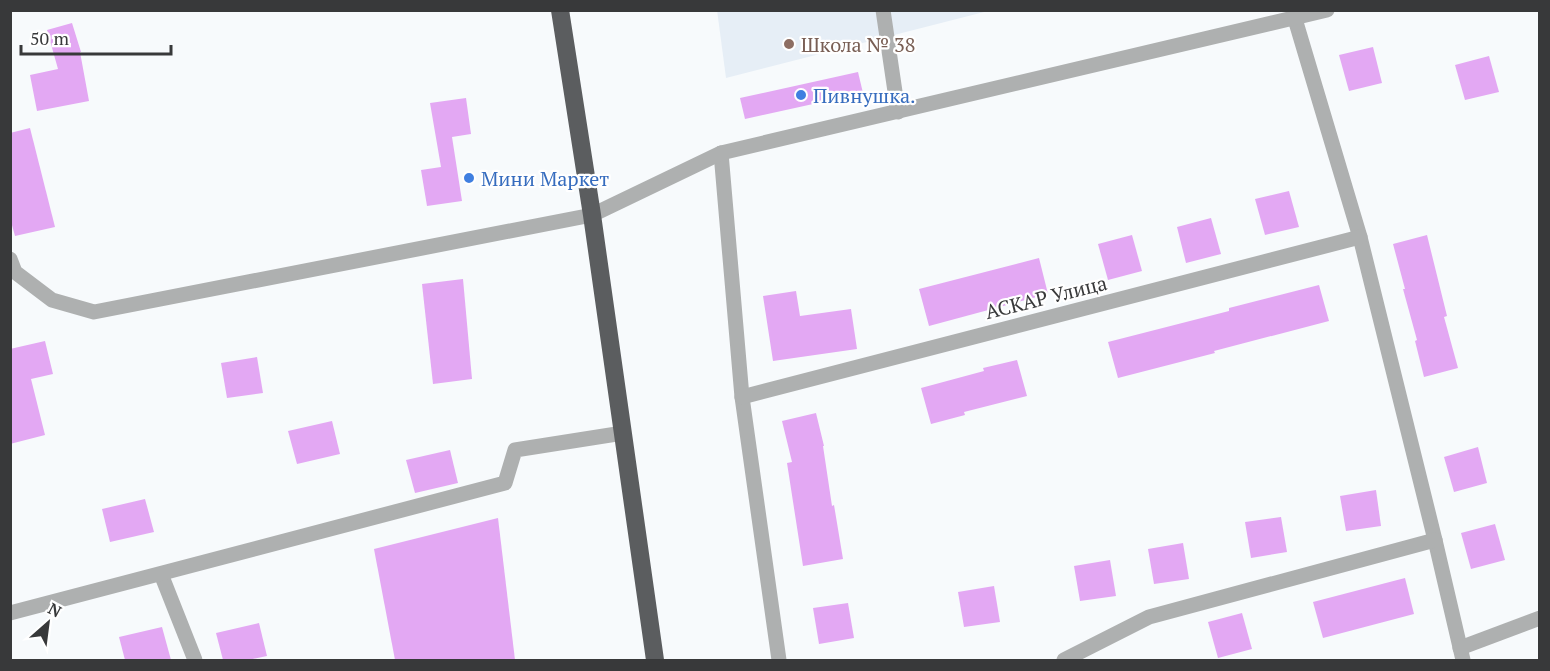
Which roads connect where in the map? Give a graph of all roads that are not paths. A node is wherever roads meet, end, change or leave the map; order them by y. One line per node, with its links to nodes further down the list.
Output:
1 (560, 10): 7 (highway)
2 (883, 10): 5 (street)
3 (1327, 10): 4 (street)
4 (1295, 19): 5 (street); 8 (street)
5 (898, 112): 6 (street)
6 (721, 153): 7 (street); 10 (street)
7 (592, 215): 9 (street); 11 (highway)
8 (1360, 237): 10 (street, АСКАР Улица); 12 (street)
9 (10, 259)
10 (742, 397): 19 (street)
11 (623, 433): 13 (street); 18 (highway)
12 (1435, 540): 16 (street); 20 (street)
13 (161, 574): 14 (street); 17 (street)
14 (10, 613)
15 (1539, 618): 16 (street)
16 (1462, 654)
17 (195, 660)
18 (655, 660)
19 (779, 660)
20 (1064, 660)

